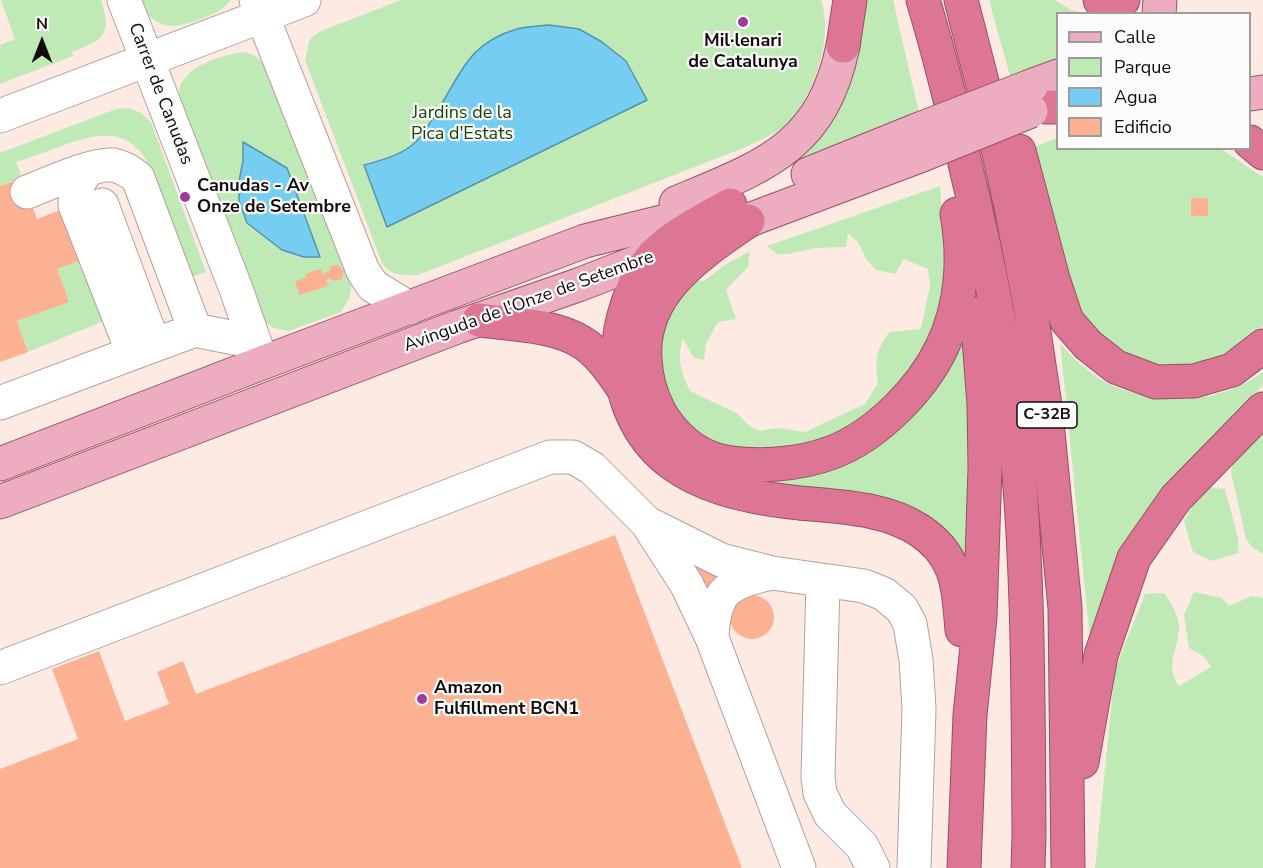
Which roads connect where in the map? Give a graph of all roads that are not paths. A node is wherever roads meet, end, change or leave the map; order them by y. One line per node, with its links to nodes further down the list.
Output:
1 (124, 0): 13 (street, Carrer de Canudas)
2 (304, 0): 11 (street)
3 (837, 0): 12 (street)
4 (850, 0): 12 (highway)
5 (904, 0): 22 (highway)
6 (923, 0): 48 (highway, C-32B)
7 (961, 0): 43 (highway, C-32B)
8 (979, 0): 28 (highway)
9 (1100, 0): 10 (highway)
10 (1123, 0)
11 (259, 8): 13 (street); 25 (street)
12 (843, 46): 23 (main road)
13 (147, 60): 15 (street); 30 (street, Carrer de Canudas)
14 (1047, 98): 21 (main road, Avinguda de l'Onze de Setembre, bridge)
15 (0, 116)
16 (1251, 143): 17 (highway)
17 (1263, 153)
18 (88, 170): 19 (street); 27 (street); 29 (street)
19 (27, 192)
20 (102, 205): 29 (street)
21 (739, 213): 22 (highway); 23 (main road, Avinguda de l'Onze de Setembre); 24 (highway)
22 (957, 214): 42 (highway)
23 (585, 241): 25 (main road, Avinguda de l'Onze de Setembre)
24 (654, 256): 26 (main road, Avinguda de l'Onze de Setembre); 32 (highway)
25 (409, 308): 30 (main road, Avinguda de l'Onze de Setembre)
26 (479, 320): 31 (main road, Avinguda de l'Onze de Setembre); 32 (highway)
27 (195, 330): 29 (street); 30 (street)
28 (1263, 346)
29 (143, 349): 33 (street)
30 (259, 354): 31 (main road); 35 (main road, Avinguda de l'Onze de Setembre)
31 (304, 386): 36 (main road, Avinguda de l'Onze de Setembre)
32 (623, 388): 42 (highway)
33 (0, 404)
34 (1263, 410): 43 (highway)
35 (0, 464)
36 (0, 502)
37 (647, 522): 38 (street); 40 (street); 41 (street)
38 (772, 573): 39 (street); 40 (street)
39 (823, 580): 45 (street); 46 (street)
40 (712, 638): 44 (street)
41 (0, 668)
42 (970, 715): 47 (highway)
43 (1068, 853)
44 (799, 868)
45 (873, 868)
46 (914, 868)
47 (964, 868)
48 (1028, 868)

